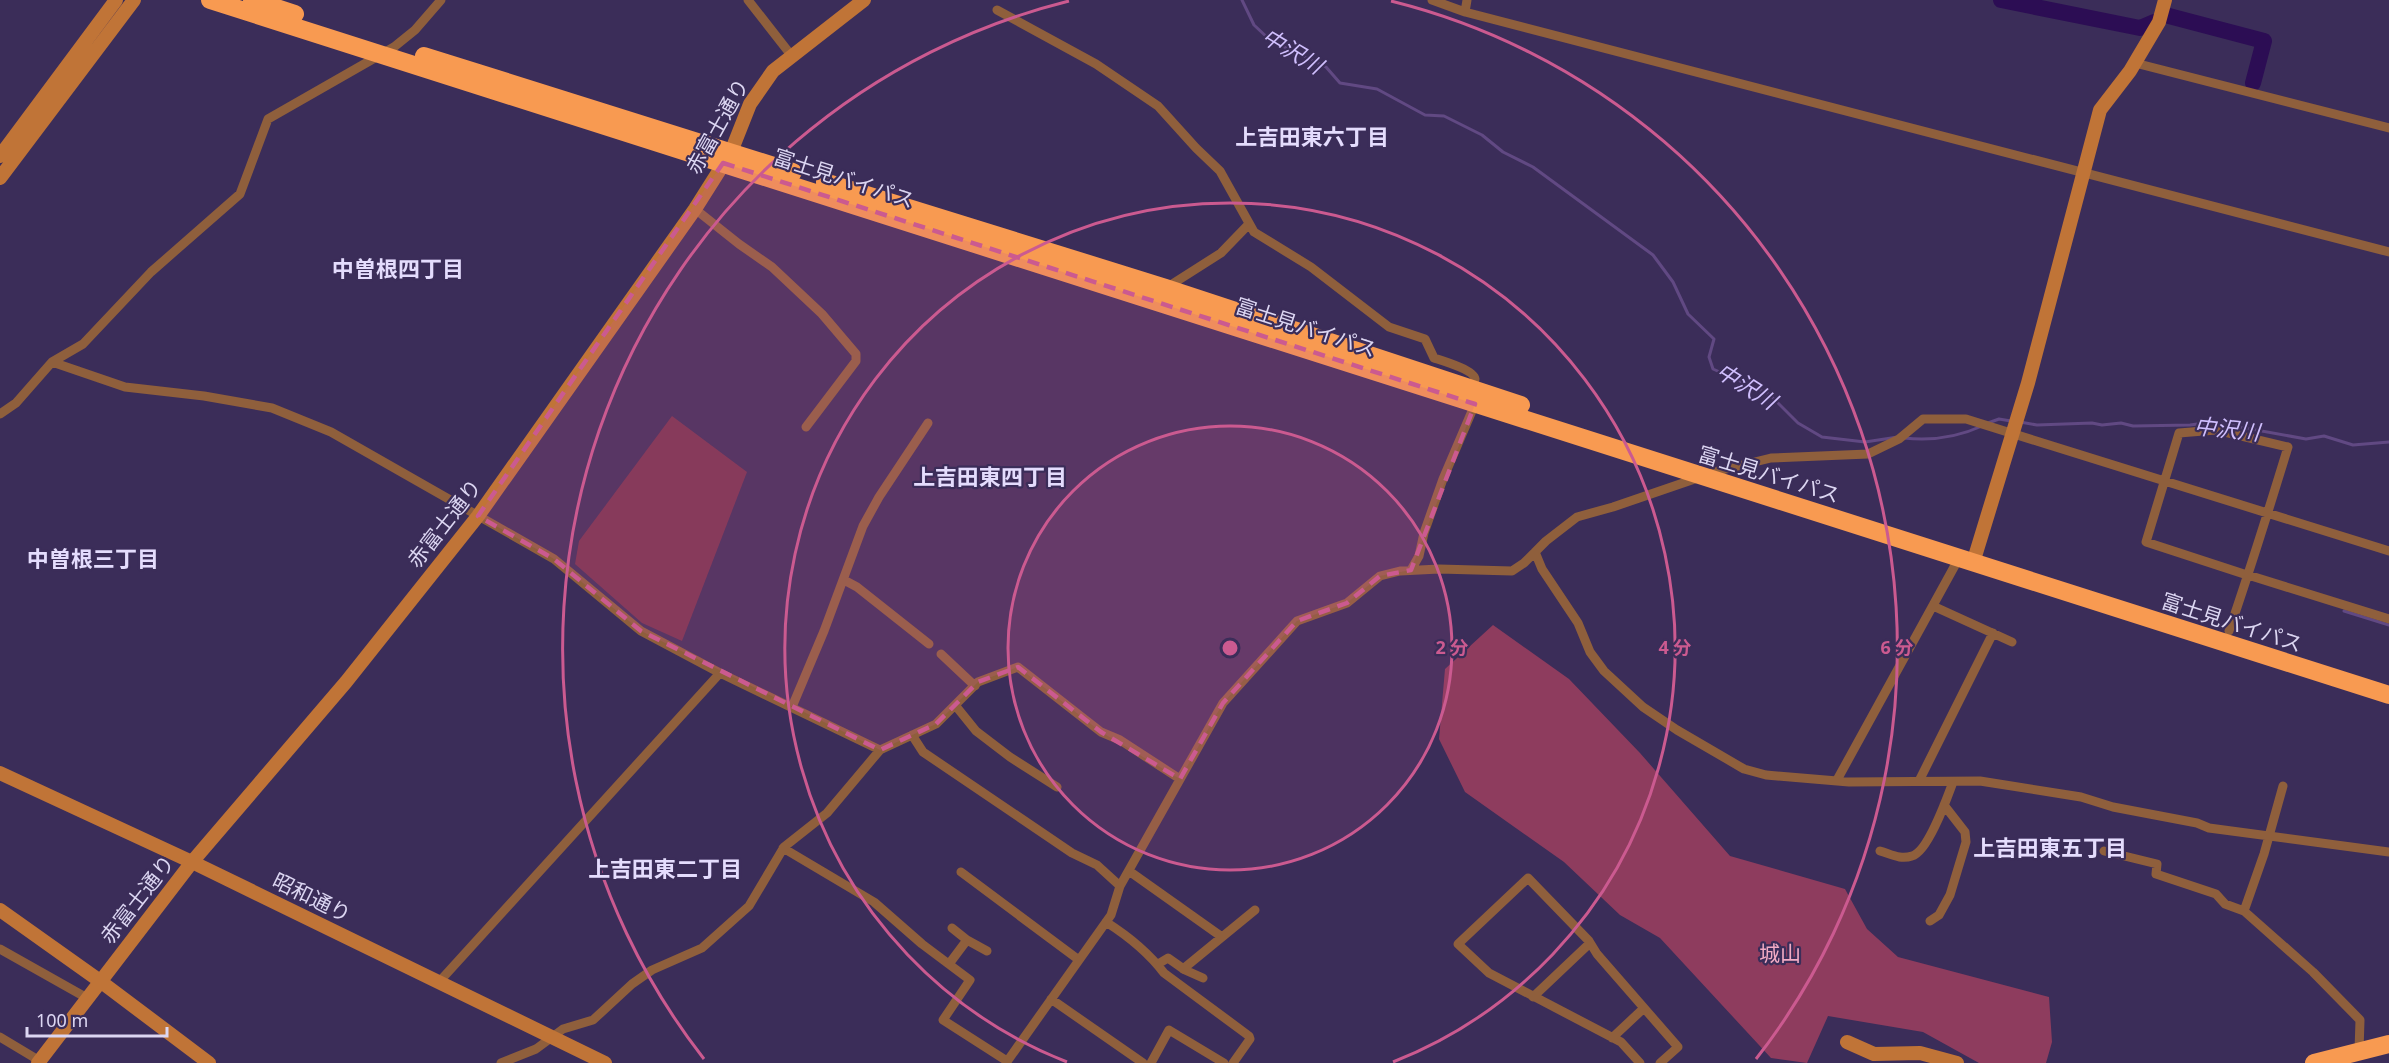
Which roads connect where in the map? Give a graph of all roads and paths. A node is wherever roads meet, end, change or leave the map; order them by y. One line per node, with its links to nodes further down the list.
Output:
1 (116, 0): 17 (street)
2 (134, 0): 20 (street)
3 (210, 0): 13 (highway, 富士見バイパス)
4 (252, 0): 13 (highway, 富士見バイパス)
5 (441, 0): 13 (street)
6 (748, 0): 14 (street)
7 (864, 0): 14 (street, 赤富士通り)
8 (1432, 0): 12 (street)
9 (1467, 0): 12 (street)
10 (2165, 0): 15 (street)
11 (997, 10): 22 (street)
12 (1465, 12): 19 (street)
13 (388, 51): 18 (highway, 富士見バイパス); 25 (street)
14 (791, 56): 18 (street, 赤富士通り)
15 (2135, 63): 16 (street); 19 (street)
16 (2389, 128)
17 (0, 156)
18 (727, 157): 21 (street, 赤富士通り); 24 (highway, 富士見バイパス); 26 (highway, 富士見バイパス)
19 (2083, 172): 23 (street); 30 (street)
20 (0, 178)
21 (695, 209): 29 (street); 34 (street, 赤富士通り)
22 (1249, 224): 24 (street); 26 (street)
23 (2389, 252)
24 (1166, 288): 26 (highway, 富士見バイパス)
25 (52, 362): 27 (street); 34 (street)
26 (1473, 396): 31 (highway, 富士見バイパス); 38 (street)
27 (0, 414)
28 (928, 423): 40 (street)
29 (806, 427)
30 (2013, 432): 31 (street); 32 (street); 37 (street)
31 (1709, 474): 36 (street); 37 (highway, 富士見バイパス)
32 (2166, 482): 33 (street); 33 (street); 39 (street)
33 (2268, 514): 35 (street); 39 (street)
34 (478, 516): 48 (street); 69 (street, 赤富士通り)
35 (2389, 551)
36 (1535, 552): 38 (street); 58 (street)
37 (1969, 558): 41 (street); 43 (highway, 富士見バイパス); 51 (highway, 富士見バイパス)
38 (1411, 570): 57 (street)
39 (2248, 575): 42 (street); 43 (street)
40 (844, 580): 46 (street); 53 (street)
41 (1933, 606): 44 (street); 58 (street)
42 (2389, 619)
43 (2229, 631): 49 (highway, 富士見バイパス)
44 (1994, 633): 45 (street); 59 (street)
45 (2012, 642)
46 (929, 644)
47 (941, 654): 50 (street)
48 (720, 673): 53 (street); 90 (street)
49 (2389, 682)
50 (975, 686): 52 (street); 57 (street)
51 (2389, 694)
52 (955, 705): 54 (street); 62 (street)
53 (792, 707): 55 (street)
54 (912, 735): 55 (street); 72 (street)
55 (880, 750): 65 (street)
56 (0, 773): 69 (street, 昭和通り)
57 (1180, 779): 70 (street)
58 (1837, 780): 59 (street)
59 (1920, 781): 60 (street)
60 (1953, 782): 63 (street); 64 (street)
61 (2283, 786): 64 (street)
62 (1057, 787)
63 (1944, 806): 66 (street); 77 (street)
64 (2269, 835): 68 (street); 75 (street)
65 (783, 848): 85 (street); 96 (street)
66 (1880, 851)
67 (2104, 851): 75 (street)
68 (2389, 852)
69 (192, 862): 89 (street, 赤富士通り); 90 (street, 昭和通り)
70 (1129, 871): 72 (street); 79 (street)
71 (962, 872): 84 (street)
72 (1120, 886): 76 (street)
73 (0, 910): 89 (street)
74 (1255, 910): 79 (street)
75 (2244, 911): 100 (street)
76 (1106, 921): 84 (street); 86 (street)
77 (1930, 921)
78 (952, 928): 80 (street)
79 (1222, 937): 87 (street)
80 (967, 940): 83 (street); 85 (street)
81 (1590, 944): 91 (street); 91 (street); 94 (street)
82 (0, 949): 92 (street)
83 (987, 951)
84 (1079, 960): 93 (street)
85 (949, 964): 102 (street)
86 (1158, 964): 87 (street); 109 (street)
87 (1183, 969): 88 (street)
88 (1203, 978)
89 (100, 981): 92 (street, 赤富士通り); 103 (street)
90 (440, 982): 96 (street, 昭和通り)
91 (1533, 997): 97 (street)
92 (87, 998): 101 (street, 赤富士通り)
93 (1051, 999): 102 (street); 106 (street)
94 (1644, 1008): 97 (street); 111 (street)
95 (0, 1037): 101 (street)
96 (553, 1038): 104 (street); 105 (street, 昭和通り)
97 (1612, 1038): 110 (street)
98 (1847, 1042): 112 (street)
99 (2389, 1044): 100 (highway)
100 (2359, 1051): 113 (highway)
101 (39, 1062)
102 (1007, 1062)
103 (209, 1063)
104 (501, 1063)
105 (605, 1063)
106 (1143, 1063)
107 (1151, 1063): 108 (street)
108 (1224, 1063)
109 (1233, 1063)
110 (1640, 1063)
111 (1660, 1063)
112 (1958, 1063)
113 (2313, 1063)

